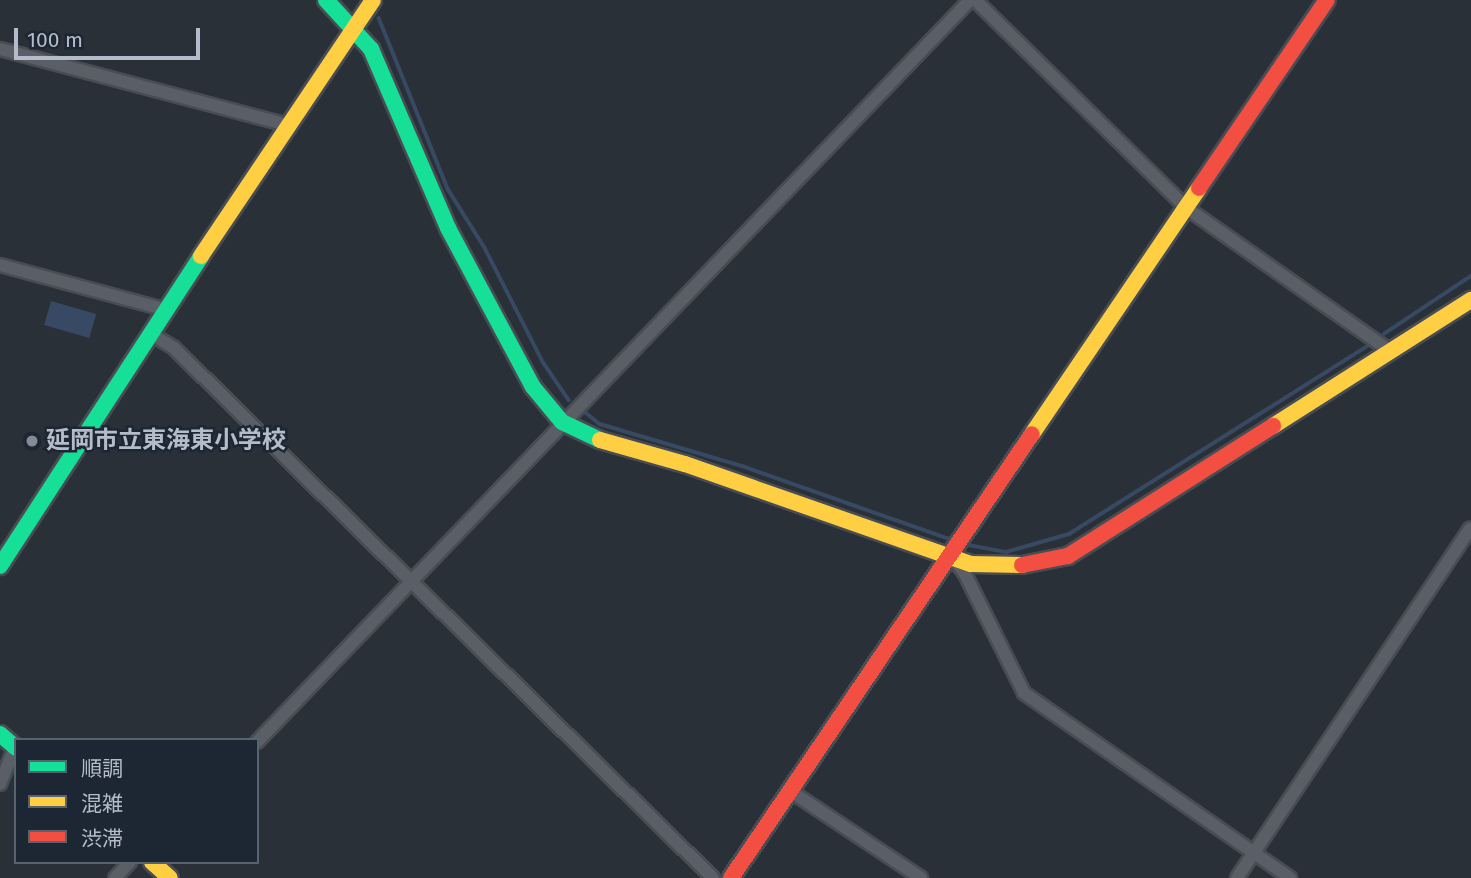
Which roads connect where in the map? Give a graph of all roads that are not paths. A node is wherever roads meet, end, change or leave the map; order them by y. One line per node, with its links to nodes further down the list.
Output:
1 (326, 0): 5 (street)
2 (373, 0): 5 (street)
3 (973, 0): 8 (street); 14 (street)
4 (1327, 0): 8 (street)
5 (351, 29): 7 (street); 14 (street)
6 (0, 48): 7 (street)
7 (288, 125): 11 (street)
8 (1188, 209): 13 (street); 16 (street)
9 (0, 265): 11 (street)
10 (1471, 300): 13 (street)
11 (167, 310): 12 (street)
12 (151, 334): 17 (street); 18 (street)
13 (1390, 351): 16 (street)
14 (562, 422): 16 (street); 18 (street)
15 (1470, 529): 25 (street)
16 (953, 558): 24 (street); 25 (street)
17 (0, 566)
18 (409, 581): 20 (street); 30 (street)
19 (0, 734): 21 (street)
20 (259, 740)
21 (14, 747)
22 (14, 750): 23 (street)
23 (0, 784)
24 (792, 792): 31 (street); 32 (street)
25 (1253, 853): 33 (street); 34 (street)
26 (128, 864): 28 (street)
27 (154, 864): 29 (street)
28 (114, 878)
29 (170, 878)
30 (713, 878)
31 (731, 878)
32 (921, 878)
33 (1237, 878)
34 (1290, 878)

